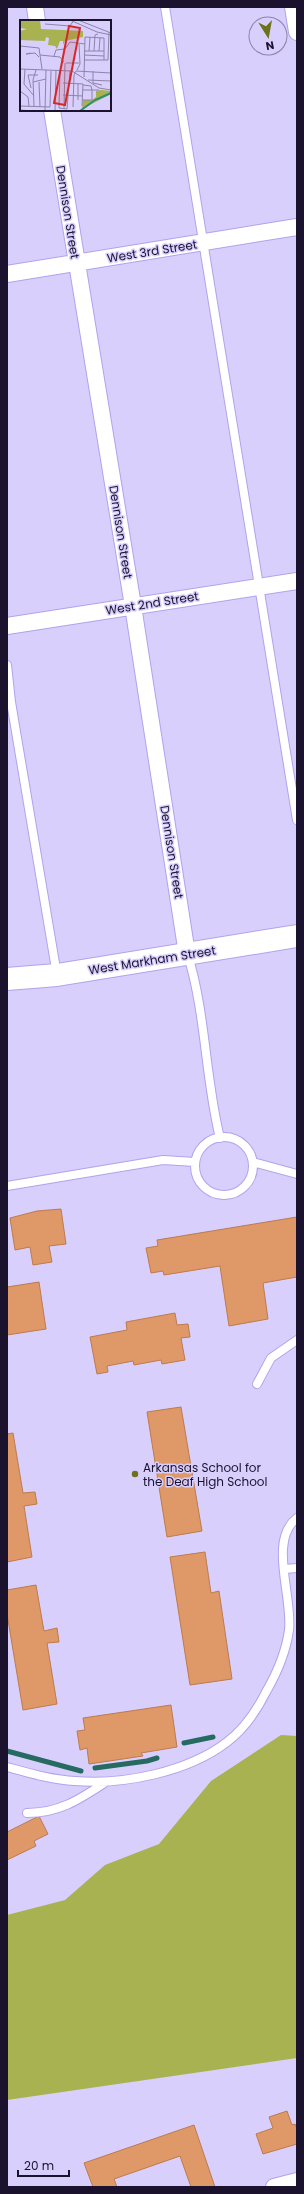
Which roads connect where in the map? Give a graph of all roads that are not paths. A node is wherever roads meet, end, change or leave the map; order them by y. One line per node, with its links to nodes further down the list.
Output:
1 (35, 7): 4 (street)
2 (165, 7): 8 (lane)
3 (293, 7): 5 (street)
4 (37, 20)
5 (297, 32)
6 (52, 111): 9 (street, Dennison Street)
7 (297, 227): 8 (street, West 3rd Street)
8 (204, 242): 9 (street, West 3rd Street); 12 (lane)
9 (76, 263): 10 (street, West 3rd Street); 13 (street, Dennison Street)
10 (7, 274)
11 (297, 581): 12 (street, West 2nd Street)
12 (259, 587): 13 (street, West 2nd Street); 16 (lane)
13 (133, 606): 14 (street, West 2nd Street); 18 (street, Dennison Street)
14 (7, 626)
15 (7, 665): 19 (lane)
16 (297, 820)
17 (297, 936): 18 (main road, West Markham Street)
18 (188, 954): 19 (main road, West Markham Street); 21 (lane)
19 (57, 976): 20 (main road, West Markham Street)
20 (7, 978)
21 (220, 1138): 22 (lane); 23 (lane)
22 (195, 1162): 23 (lane); 25 (lane)
23 (253, 1162): 24 (lane)
24 (297, 1174)
25 (7, 1186)
26 (297, 1340): 27 (lane)
27 (257, 1384)
28 (297, 1518): 30 (lane)
29 (297, 1568): 30 (lane)
30 (284, 1570): 32 (lane)
31 (7, 1767): 32 (lane)
32 (109, 1780): 33 (lane)
33 (27, 1812)
34 (297, 2181): 35 (street)
35 (274, 2187)

